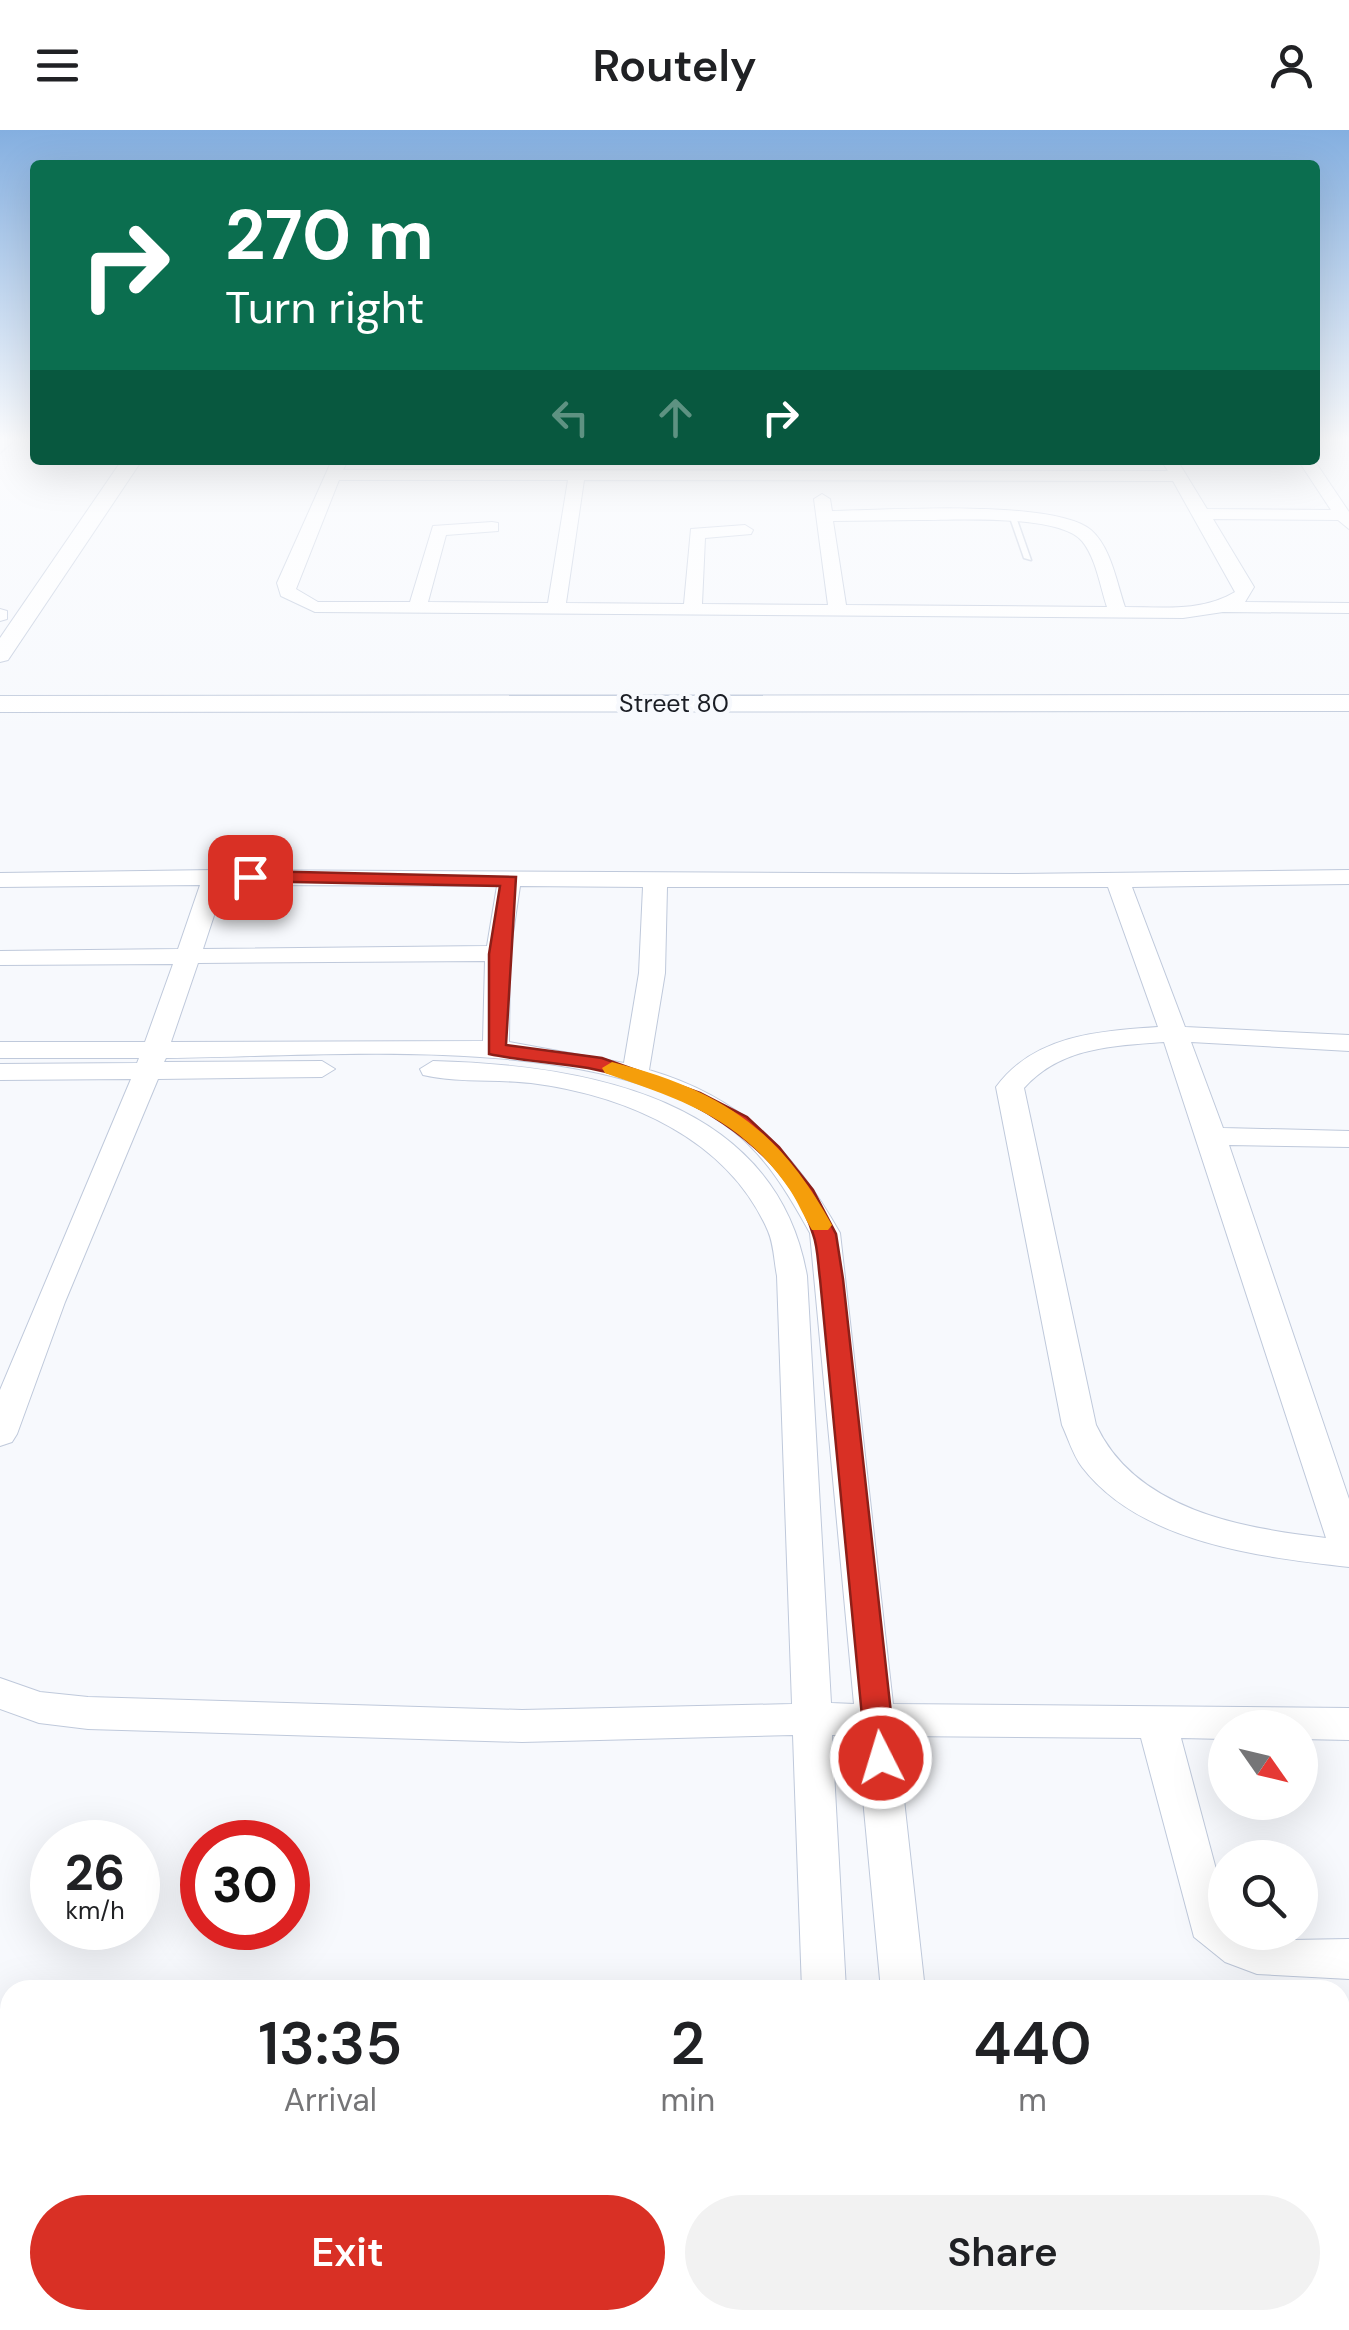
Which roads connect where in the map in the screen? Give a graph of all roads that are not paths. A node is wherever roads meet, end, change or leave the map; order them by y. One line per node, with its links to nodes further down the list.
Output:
1 (51, 543): 19 (street)
2 (76, 543): 20 (street)
3 (304, 543): 14 (street)
4 (436, 543): 14 (street)
5 (567, 543): 15 (street)
6 (697, 543): 16 (street)
7 (829, 543): 17 (street)
8 (1022, 543): 11 (lane)
9 (1089, 543): 18 (street)
10 (1218, 543): 12 (street)
11 (1028, 558)
12 (1223, 608): 13 (street); 18 (street)
13 (1349, 608)
14 (417, 610): 15 (street)
15 (556, 610): 16 (street)
16 (693, 611): 17 (street)
17 (838, 612): 18 (street)
18 (1118, 612)
19 (0, 616)
20 (0, 655)
21 (1349, 702): 22 (street, Street 80)
22 (0, 704)
23 (1349, 723): 24 (street, Street 80)
24 (0, 724)
25 (215, 877): 27 (street); 29 (street); 31 (street)
26 (1349, 878): 30 (street)
27 (0, 880)
28 (655, 880): 29 (street); 30 (street); 40 (street)
29 (509, 881): 32 (street)
30 (1118, 882): 34 (street)
31 (186, 954): 32 (street); 33 (street); 38 (street)
32 (498, 954): 36 (street)
33 (0, 958)
34 (1173, 1037): 35 (street); 41 (street); 44 (street)
35 (1349, 1043)
36 (496, 1049): 38 (street); 40 (street)
37 (0, 1050): 38 (street)
38 (152, 1059): 39 (street); 43 (street); 46 (street)
39 (0, 1072)
40 (635, 1076): 47 (street)
41 (1212, 1136): 42 (street); 44 (street)
42 (1349, 1139)
43 (0, 1434)
44 (1349, 1553)
45 (0, 1692): 46 (street)
46 (809, 1719): 47 (street); 51 (street)
47 (878, 1720): 48 (street); 52 (street)
48 (1157, 1722): 49 (street); 50 (street)
49 (1349, 1724)
50 (1349, 1959)
51 (823, 1980)
52 (902, 1980)

